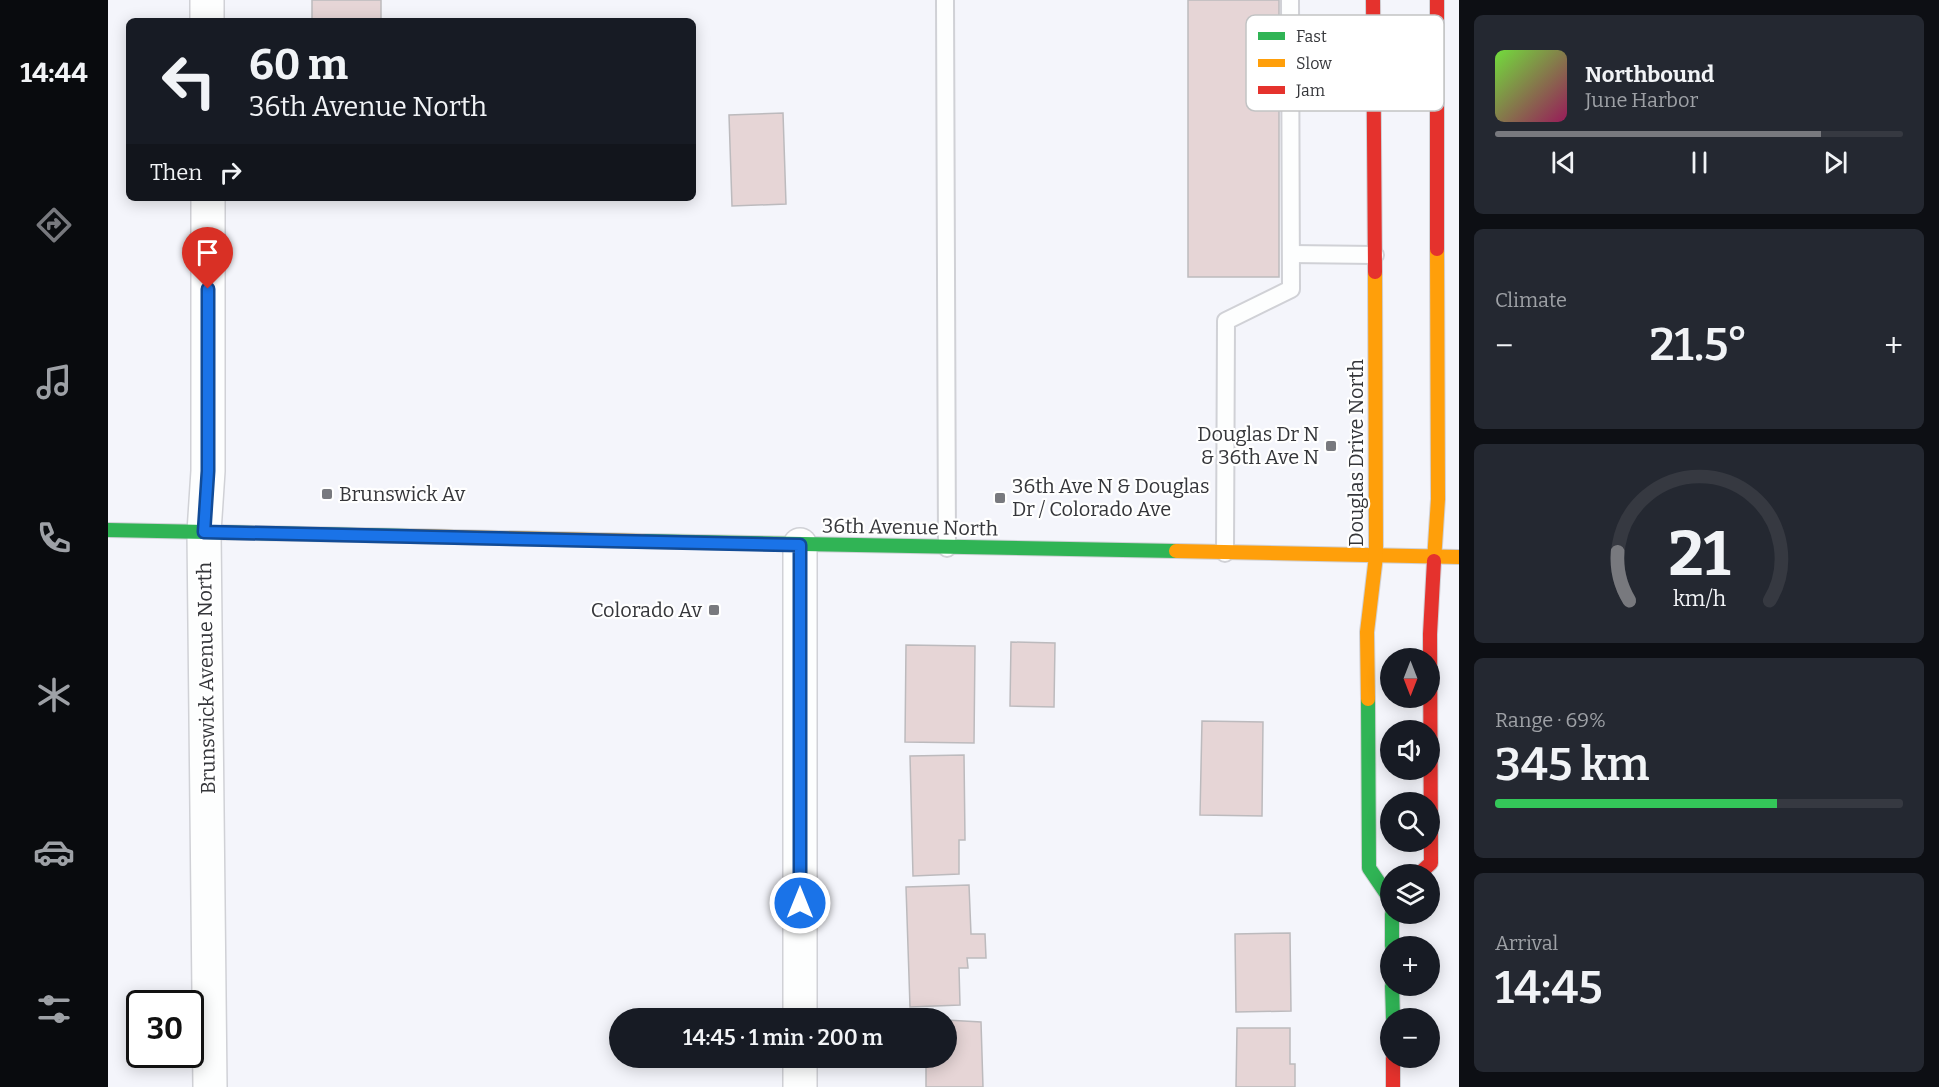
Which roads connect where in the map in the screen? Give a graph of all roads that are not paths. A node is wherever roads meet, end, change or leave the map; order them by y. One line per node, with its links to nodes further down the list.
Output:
1 (207, 0): 9 (street)
2 (945, 0): 19 (lane)
3 (1290, 0): 6 (lane)
4 (1373, 0): 7 (street, Douglas Drive North)
5 (1437, 0): 8 (street)
6 (1290, 15)
7 (1373, 15)
8 (1437, 15)
9 (207, 18)
10 (1290, 111): 14 (lane)
11 (1374, 111): 15 (street, Douglas Drive North)
12 (1437, 111): 22 (street)
13 (208, 201): 17 (street, Brunswick Avenue North)
14 (1291, 254): 15 (lane); 20 (lane)
15 (1375, 255): 21 (street, Douglas Drive North)
16 (108, 530): 17 (street, 36th Avenue North)
17 (204, 532): 18 (street, 36th Avenue North); 29 (street, Brunswick Avenue North)
18 (800, 545): 19 (street, 36th Avenue North); 26 (street)
19 (947, 548): 20 (street, 36th Avenue North)
20 (1225, 553): 21 (street, 36th Avenue North)
21 (1376, 556): 22 (street, 36th Avenue North); 25 (street, Douglas Drive North)
22 (1433, 557): 23 (street, 36th Avenue North); 24 (street)
23 (1459, 558)
24 (1430, 864)
25 (1380, 884)
26 (800, 1008)
27 (800, 1068): 30 (street)
28 (1393, 1068): 31 (street)
29 (210, 1087)
30 (800, 1087)
31 (1393, 1087)

